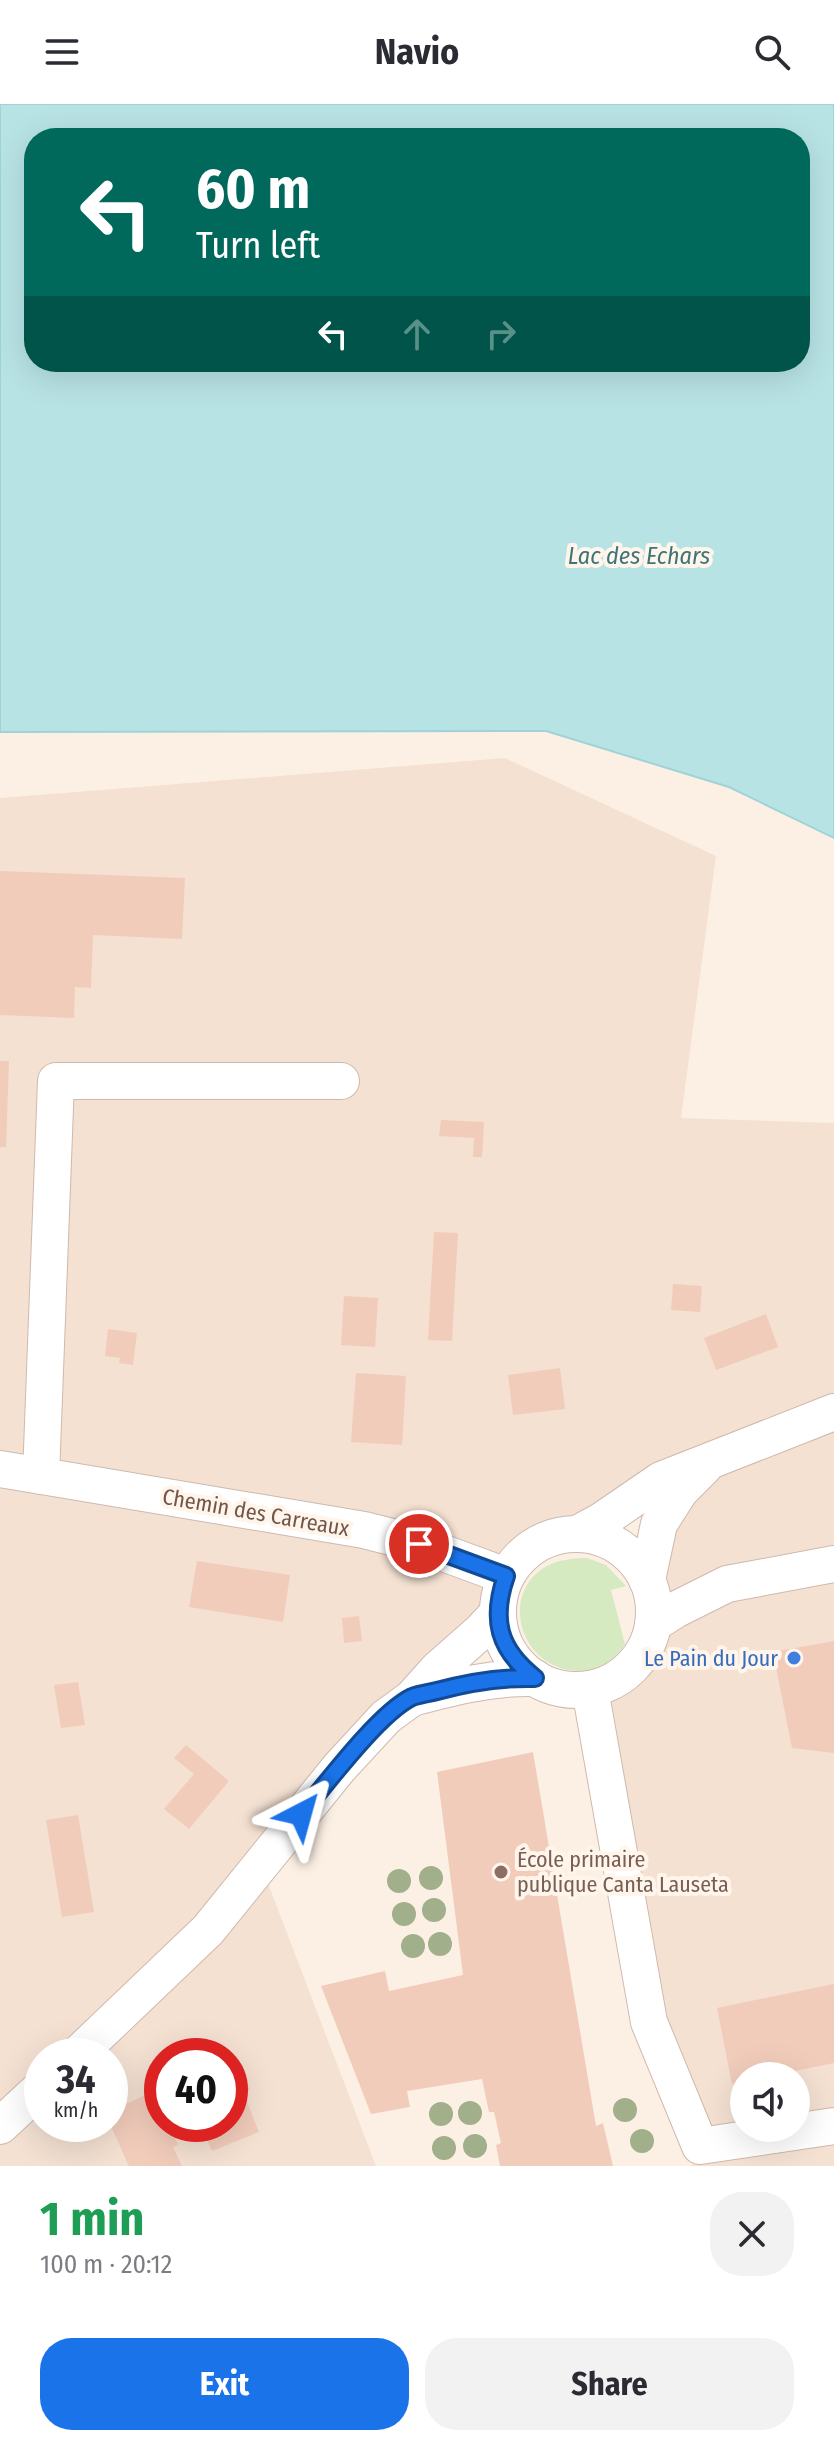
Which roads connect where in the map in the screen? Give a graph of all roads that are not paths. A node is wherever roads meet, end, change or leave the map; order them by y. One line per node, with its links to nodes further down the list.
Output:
1 (341, 1081): 5 (street)
2 (834, 1412): 3 (street)
3 (708, 1463): 6 (street); 9 (street)
4 (0, 1469): 5 (street, Chemin des Carreaux)
5 (41, 1476): 8 (street, Chemin des Carreaux)
6 (577, 1534): 8 (street); 9 (street)
7 (834, 1564): 11 (street)
8 (506, 1576): 10 (street)
9 (647, 1580): 11 (street)
10 (497, 1614): 12 (street); 14 (street)
11 (653, 1624): 13 (street)
12 (535, 1678): 13 (street); 14 (street)
13 (590, 1689): 18 (street)
14 (412, 1698): 15 (street)
15 (95, 2038)
16 (24, 2104): 17 (street)
17 (0, 2126)
18 (834, 2126)

